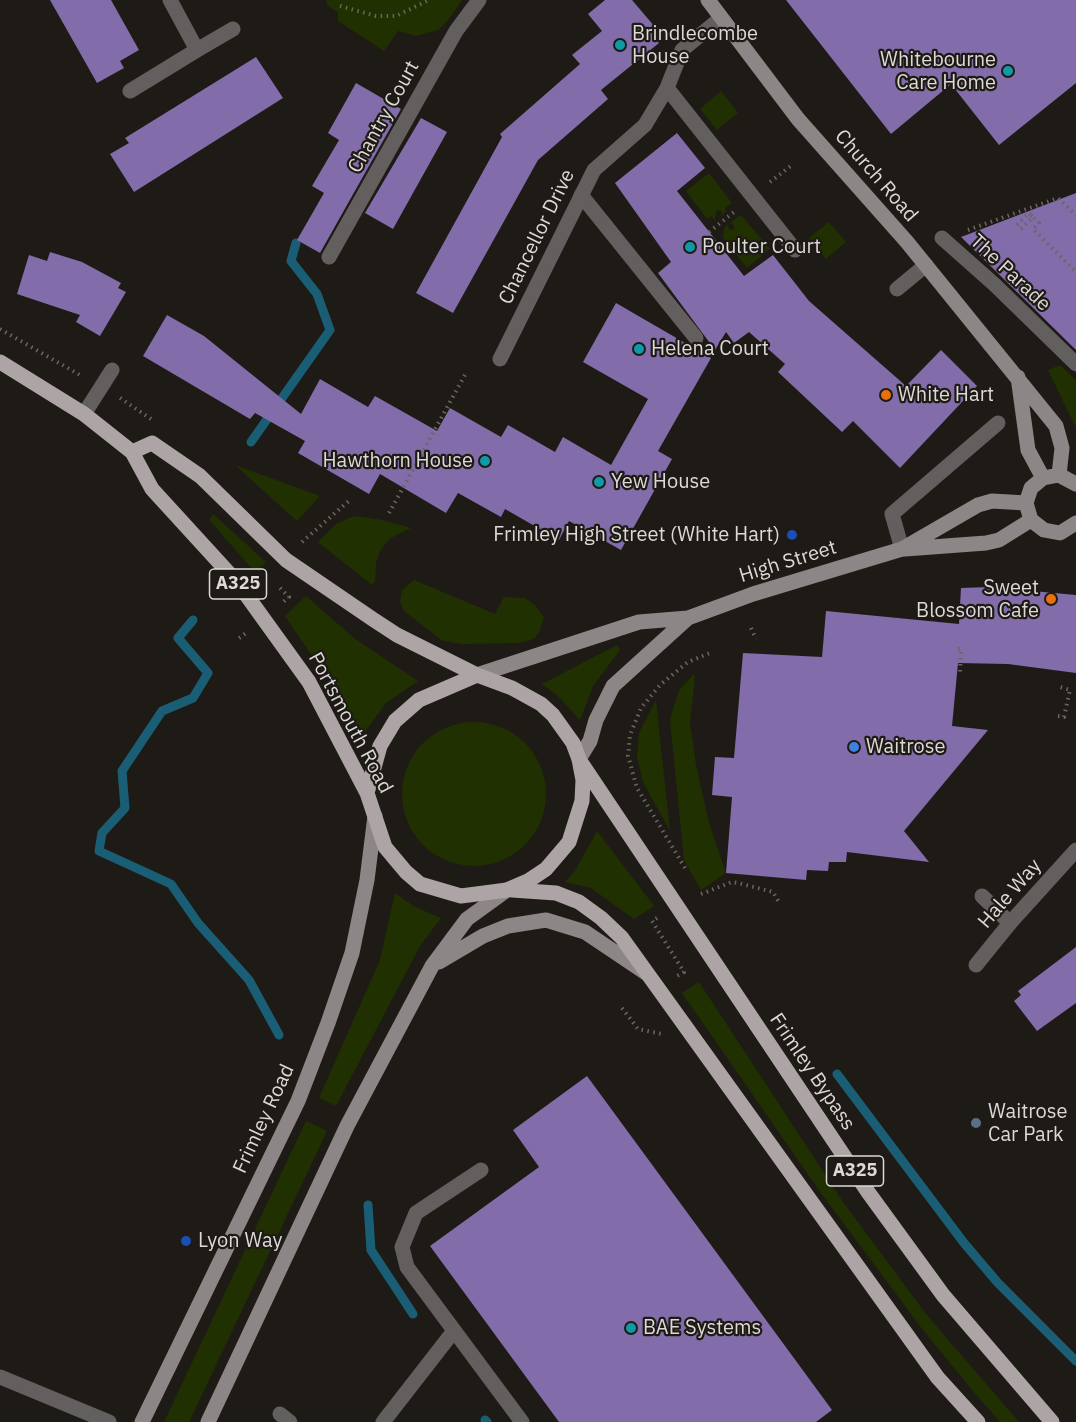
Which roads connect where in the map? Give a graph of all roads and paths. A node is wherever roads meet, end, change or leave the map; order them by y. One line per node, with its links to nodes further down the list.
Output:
1 (170, 0): 8 (street)
2 (429, 0): 5 (path)
3 (479, 0): 18 (street, Chantry Court)
4 (708, 0): 6 (main road, Church Road)
5 (339, 6)
6 (721, 18): 9 (street, Chancellor Drive); 19 (main road, Church Road)
7 (233, 29): 8 (street)
8 (197, 50): 10 (street)
9 (667, 88): 11 (street, Chancellor Drive); 17 (street)
10 (130, 91)
11 (581, 195): 22 (street); 23 (street, Chancellor Drive)
12 (1025, 209): 13 (path); 15 (path); 16 (path)
13 (1076, 215)
14 (1017, 225): 20 (path)
15 (1021, 230)
16 (942, 238): 25 (street, The Parade)
17 (795, 250)
18 (329, 256)
19 (926, 265): 21 (street); 28 (main road, Church Road)
20 (1076, 272)
21 (897, 289)
22 (696, 338)
23 (500, 358)
24 (0, 362): 29 (main road, Portsmouth Road / A325)
25 (1076, 364)
26 (112, 370): 29 (street)
27 (466, 373): 37 (path)
28 (1018, 377): 32 (main road, Church Road); 33 (main road)
29 (84, 414): 31 (main road, Portsmouth Road / A325)
30 (998, 423): 41 (street)
31 (132, 452): 48 (main road, A325); 52 (main road, Portsmouth Road / A325)
32 (1059, 475): 33 (main road); 34 (main road)
33 (1042, 478): 36 (main road)
34 (1076, 484)
35 (351, 499): 40 (path)
36 (1026, 503): 38 (main road); 41 (main road, High Street)
37 (389, 513)
38 (1031, 520): 39 (main road); 41 (main road, High Street)
39 (1076, 525)
40 (307, 537)
41 (902, 549): 42 (main road, High Street)
42 (688, 618): 48 (main road, High Street); 51 (main road, High Street)
43 (751, 628): 44 (path)
44 (756, 639)
45 (958, 648): 47 (path)
46 (710, 653): 55 (path)
47 (960, 674)
48 (477, 675): 51 (main road, A325); 52 (main road)
49 (1060, 687): 50 (path)
50 (1058, 716)
51 (579, 759): 56 (main road); 77 (main road, Frimley Bypass / A325)
52 (367, 792): 53 (main road, Portsmouth Road / A325)
53 (375, 816): 56 (main road, A325); 72 (main road, Frimley Road)
54 (1076, 850): 61 (street, Hale Way)
55 (685, 868)
56 (507, 890): 62 (main road); 64 (main road, A325)
57 (701, 894): 59 (path)
58 (982, 896): 61 (street)
59 (780, 902)
60 (660, 916): 65 (path)
61 (1010, 923): 63 (street, Hale Way)
62 (432, 966): 64 (main road); 73 (main road)
63 (976, 966)
64 (648, 975): 76 (main road, A325)
65 (674, 978)
66 (622, 1008): 67 (path)
67 (650, 1031)
68 (481, 1170): 69 (street)
69 (453, 1332): 74 (street); 75 (street)
70 (0, 1377): 71 (street)
71 (109, 1422)
72 (142, 1422)
73 (208, 1422)
74 (382, 1422)
75 (522, 1422)
76 (978, 1422)
77 (1052, 1422)

